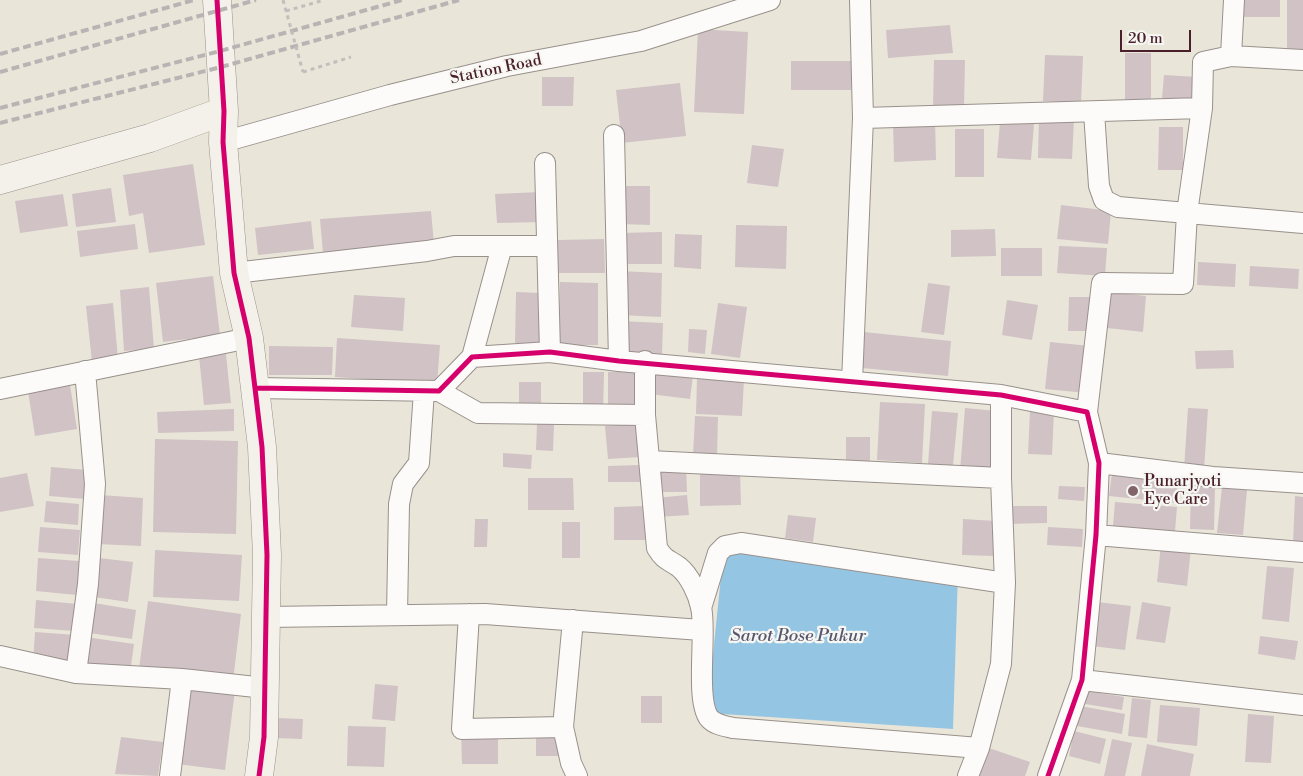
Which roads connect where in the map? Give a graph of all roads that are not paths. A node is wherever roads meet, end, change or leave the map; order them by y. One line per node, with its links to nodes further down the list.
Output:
1 (217, 0): 8 (street)
2 (770, 0): 12 (street, Station Road)
3 (860, 0): 10 (street)
4 (1234, 0): 5 (street)
5 (1230, 56): 6 (street); 7 (street)
6 (1303, 60)
7 (1202, 108): 9 (street); 15 (street)
8 (224, 111): 12 (street); 14 (street)
9 (1094, 112): 10 (street); 15 (street)
10 (863, 118): 26 (street)
11 (614, 135): 23 (street)
12 (223, 142): 19 (street)
13 (545, 163): 18 (street)
14 (0, 180)
15 (1187, 213): 16 (street); 31 (street)
16 (1303, 223)
17 (502, 246): 18 (street); 19 (street); 22 (street)
18 (546, 246): 21 (street)
19 (234, 274): 20 (street)
20 (249, 338): 25 (street); 27 (street)
21 (550, 352): 22 (street); 23 (street)
22 (472, 357): 29 (street)
23 (618, 360): 24 (street)
24 (645, 361): 26 (street); 32 (street)
25 (85, 371): 28 (street); 47 (street)
26 (852, 382): 30 (street)
27 (256, 388): 29 (street); 43 (street)
28 (0, 389)
29 (432, 391): 32 (street); 42 (street)
30 (1001, 395): 31 (street); 35 (street)
31 (1087, 412): 34 (street)
32 (645, 415): 33 (street)
33 (649, 461): 35 (street); 40 (street)
34 (1099, 463): 36 (street); 37 (street)
35 (1001, 478): 39 (street)
36 (1303, 483)
37 (1096, 535): 38 (street); 49 (street)
38 (1303, 552)
39 (1005, 583): 40 (street); 53 (street)
40 (701, 608): 45 (street)
41 (469, 614): 42 (street); 44 (street); 52 (street)
42 (396, 615): 43 (street)
43 (266, 617): 50 (street)
44 (574, 620): 45 (street); 52 (street)
45 (701, 630): 53 (street)
46 (0, 656): 47 (street)
47 (76, 673): 48 (street)
48 (182, 679): 50 (street); 55 (street)
49 (1082, 680): 51 (street); 54 (street)
50 (264, 688): 56 (street)
51 (1303, 705)
52 (563, 727): 57 (street)
53 (979, 748): 58 (street)
54 (1055, 774)
55 (170, 776)
56 (259, 776)
57 (578, 776)
58 (968, 776)

